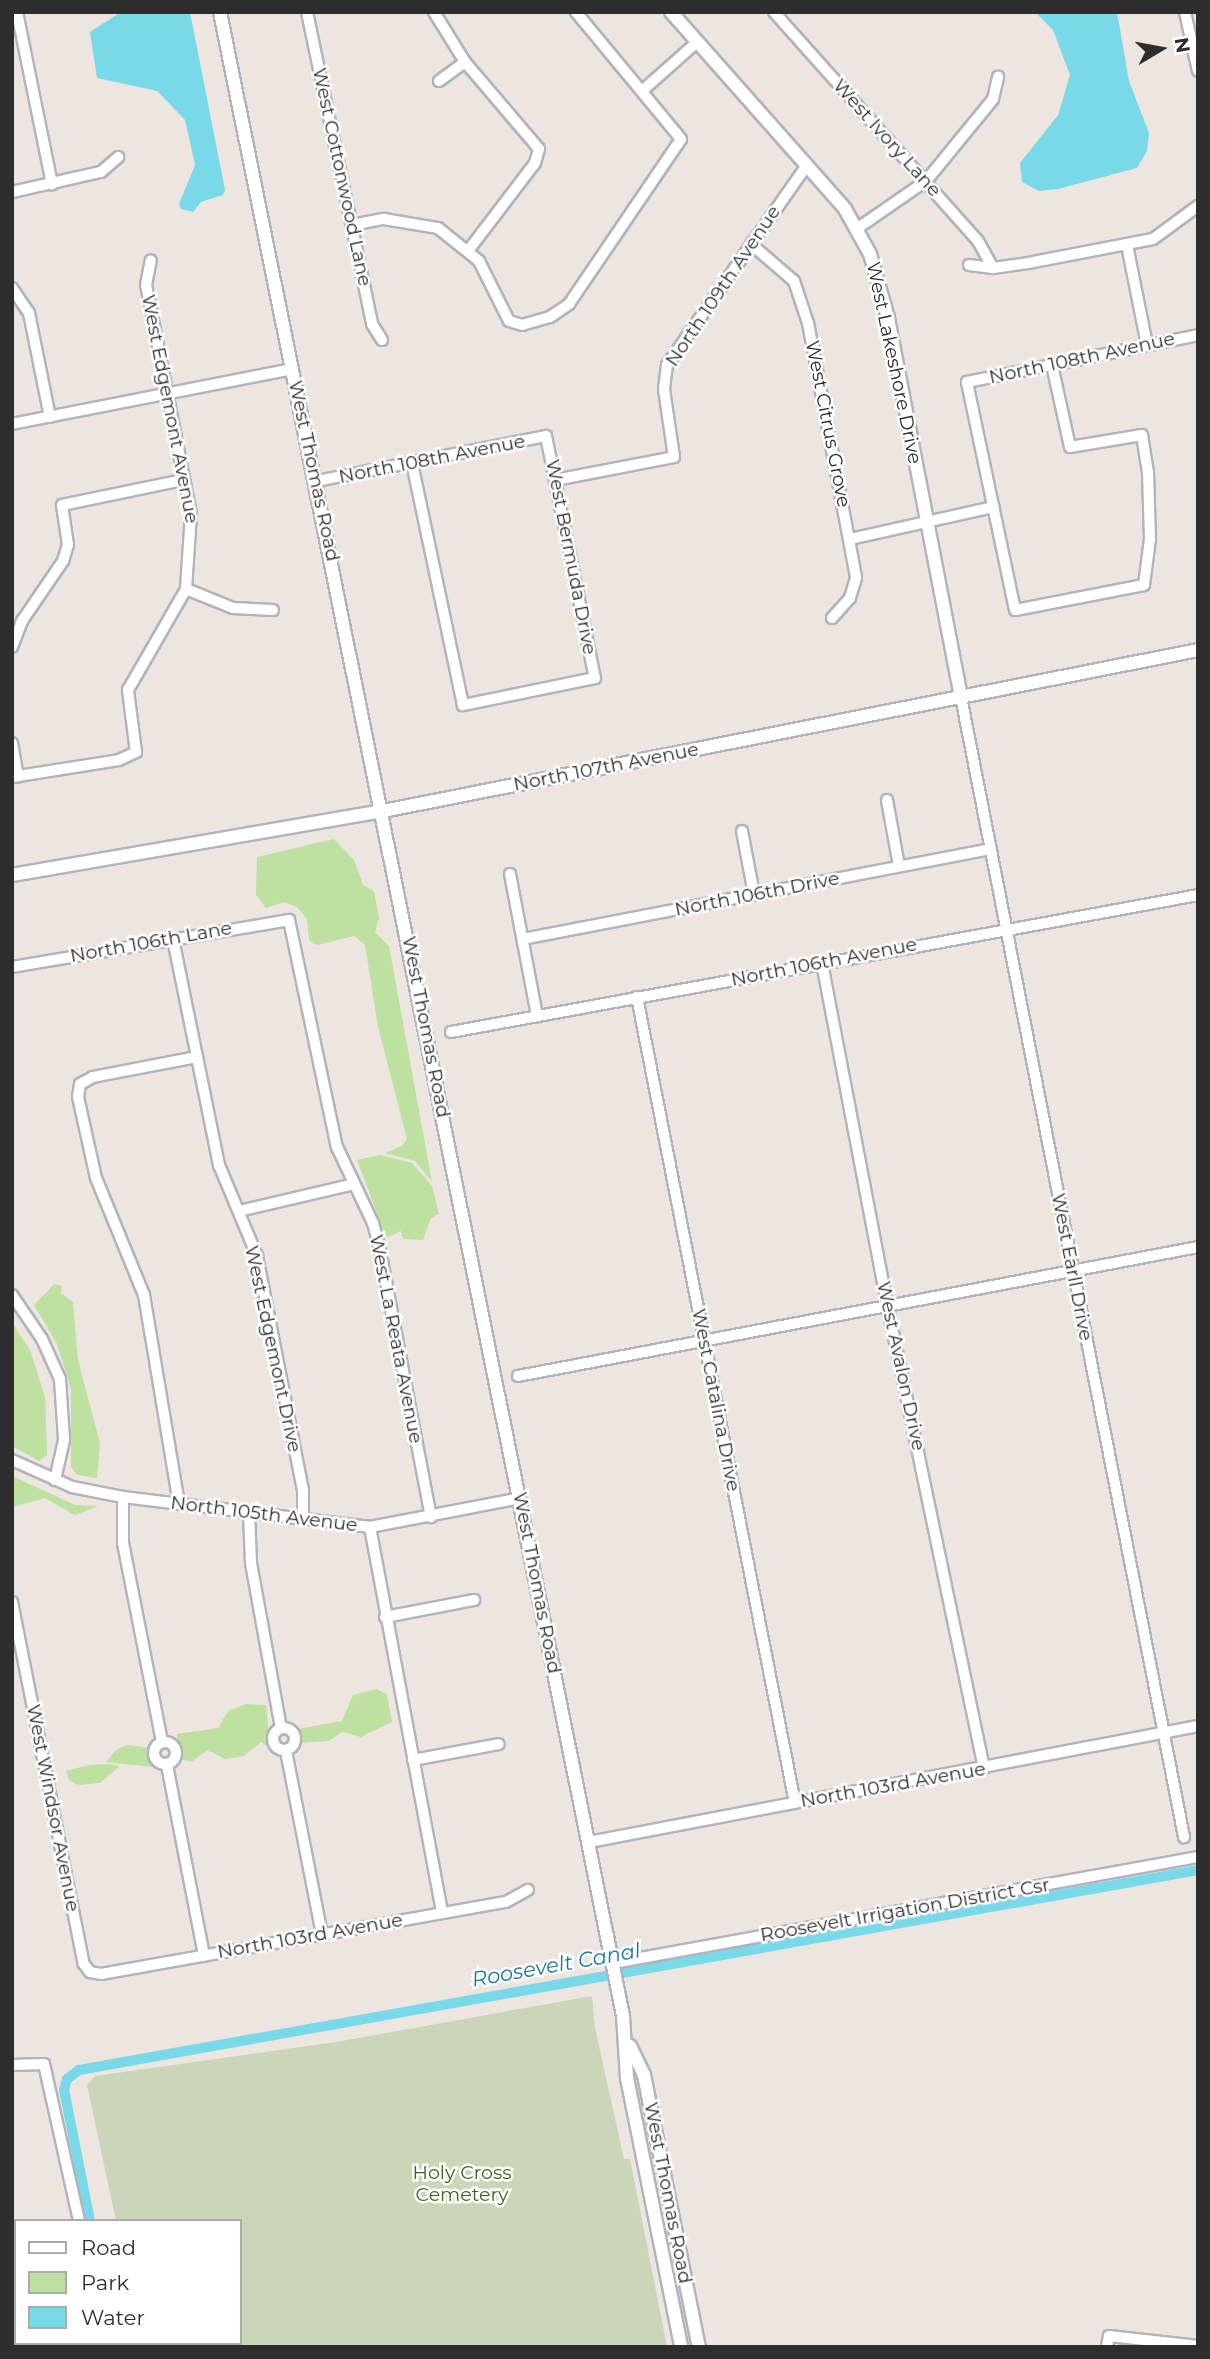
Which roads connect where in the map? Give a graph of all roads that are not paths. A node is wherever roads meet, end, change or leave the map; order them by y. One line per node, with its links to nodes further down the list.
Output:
1 (17, 12): 18 (street)
2 (220, 12): 34 (main road, West Thomas Road)
3 (307, 12): 21 (street, West Cottonwood Lane)
4 (434, 12): 10 (street)
5 (576, 12): 14 (street)
6 (671, 12): 9 (main road, West Lakeshore Drive)
7 (775, 12): 17 (street, West Ivory Lane)
8 (1185, 12): 11 (street)
9 (696, 43): 14 (street); 16 (main road, West Lakeshore Drive)
10 (465, 62): 13 (street); 25 (street)
11 (1198, 71)
12 (998, 77): 17 (street)
13 (439, 81)
14 (642, 91): 25 (street)
15 (118, 157): 18 (street)
16 (807, 165): 22 (main road, West Lakeshore Drive); 23 (street, North 109th Avenue)
17 (926, 181): 22 (street); 28 (street, West Ivory Lane)
18 (52, 184): 19 (street)
19 (12, 192)
20 (1198, 205): 24 (street)
21 (352, 225): 25 (street); 31 (street, West Cottonwood Lane)
22 (858, 228): 44 (main road, West Lakeshore Drive)
23 (751, 244): 41 (street, North 109th Avenue); 45 (street, West Citrus Grove)
24 (1127, 245): 28 (street); 32 (street)
25 (468, 251)
26 (151, 260): 35 (street, West Edgemont Avenue)
27 (969, 265): 28 (street)
28 (993, 268)
29 (12, 288): 36 (street)
30 (1198, 335): 32 (street, North 108th Avenue)
31 (382, 340)
32 (1147, 345): 33 (street, North 108th Avenue)
33 (1052, 365): 43 (street, North 108th Avenue); 43 (street)
34 (293, 369): 35 (street); 42 (main road, West Thomas Road)
35 (166, 393): 36 (street); 40 (street, West Edgemont Avenue)
36 (50, 417): 37 (street)
37 (12, 424)
38 (546, 436): 39 (street, North 108th Avenue); 41 (street, West Bermuda Drive)
39 (412, 463): 41 (street, West Bermuda Drive); 42 (street, North 108th Avenue)
40 (183, 480): 46 (street, West Edgemont Avenue); 49 (street)
41 (555, 480)
42 (317, 481): 55 (main road, West Thomas Road)
43 (993, 507): 44 (street)
44 (928, 522): 45 (street); 51 (main road, West Lakeshore Drive)
45 (850, 539): 48 (street, West Citrus Grove)
46 (186, 589): 47 (street); 53 (street, West Edgemont Avenue)
47 (273, 610)
48 (832, 618)
49 (12, 647)
50 (1198, 650): 51 (main road, North 107th Avenue)
51 (961, 697): 55 (main road, North 107th Avenue); 57 (street, West Earll Drive)
52 (12, 743): 53 (street)
53 (15, 777)
54 (887, 800): 58 (street)
55 (383, 811): 59 (main road, North 107th Avenue); 84 (main road, West Thomas Road)
56 (742, 831): 61 (street)
57 (990, 849): 58 (street, North 106th Drive); 64 (street, West Earll Drive)
58 (899, 866): 61 (street, North 106th Drive)
59 (12, 874)
60 (510, 874): 66 (street)
61 (754, 894): 66 (street, North 106th Drive)
62 (1198, 895): 64 (street, North 106th Avenue)
63 (289, 920): 65 (street, North 106th Lane); 73 (street, West La Reata Avenue)
64 (1006, 928): 67 (street, North 106th Avenue); 76 (street, West Earll Drive)
65 (173, 939): 68 (street, North 106th Lane); 72 (street, West Edgemont Drive)
66 (523, 939): 70 (street)
67 (822, 963): 69 (street, North 106th Avenue); 78 (street, West Avalon Drive)
68 (12, 967)
69 (637, 997): 70 (street, North 106th Avenue); 79 (street, West Catalina Drive)
70 (537, 1016): 71 (street, North 106th Avenue)
71 (451, 1032)
72 (197, 1058): 74 (street, West Edgemont Drive); 85 (street)
73 (354, 1184): 74 (street); 88 (street, West La Reata Avenue)
74 (239, 1211): 87 (street, West Edgemont Drive)
75 (1198, 1247): 76 (street)
76 (1073, 1272): 78 (street); 95 (street, West Earll Drive)
77 (12, 1294): 82 (street)
78 (887, 1304): 79 (street); 101 (street, West Avalon Drive)
79 (705, 1340): 80 (street); 102 (street, West Catalina Drive)
80 (519, 1376)
81 (12, 1460): 82 (street, North 105th Avenue)
82 (55, 1480): 83 (street, North 105th Avenue)
83 (123, 1497): 85 (street, North 105th Avenue); 96 (street)
84 (520, 1498): 88 (street, North 105th Avenue); 104 (main road, West Thomas Road)
85 (179, 1504): 86 (street, North 105th Avenue)
86 (249, 1513): 87 (street, North 105th Avenue); 94 (street)
87 (303, 1517): 89 (street, North 105th Avenue)
88 (431, 1517): 89 (street, North 105th Avenue)
89 (370, 1527): 92 (street)
90 (474, 1601): 92 (street)
91 (12, 1602): 111 (street, West Windsor Avenue)
92 (385, 1617): 99 (street)
93 (1198, 1726): 95 (street, North 103rd Avenue)
94 (282, 1728): 98 (street); 98 (street)
95 (1164, 1732): 101 (street, North 103rd Avenue); 103 (street, West Earll Drive)
96 (162, 1742): 100 (street); 100 (street)
97 (499, 1744): 99 (street)
98 (286, 1751): 108 (street)
99 (413, 1760): 107 (street)
100 (167, 1765): 109 (street)
101 (984, 1768): 102 (street, North 103rd Avenue)
102 (795, 1803): 104 (street, North 103rd Avenue)
103 (1184, 1837)
104 (589, 1842): 110 (main road, West Thomas Road)
105 (1198, 1857): 110 (street, Roosevelt Irrigation District Csr)
106 (528, 1890): 107 (street, North 103rd Avenue)
107 (442, 1913): 108 (street, North 103rd Avenue)
108 (322, 1934): 109 (street, North 103rd Avenue)
109 (204, 1955): 111 (street, North 103rd Avenue)
110 (613, 1963): 112 (main road, West Thomas Road)
111 (90, 1972)
112 (628, 2042): 117 (main road, West Thomas Road); 118 (main road, West Thomas Road)
113 (12, 2065): 114 (street)
114 (79, 2219)
115 (1108, 2341): 116 (street)
116 (1198, 2346)
117 (681, 2347)
118 (699, 2347)

